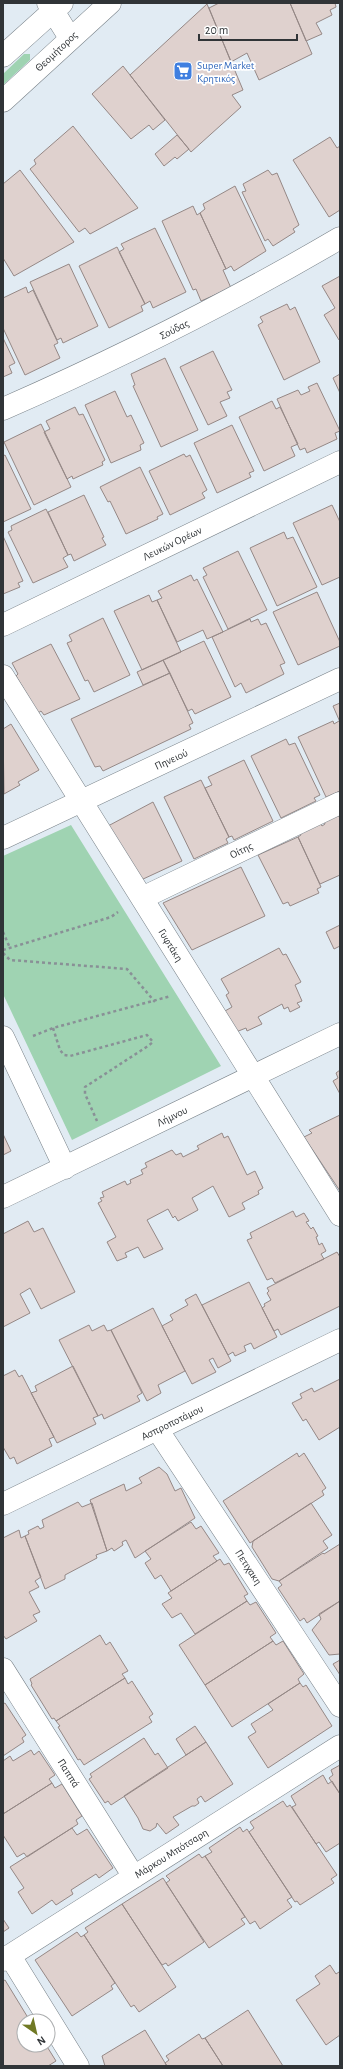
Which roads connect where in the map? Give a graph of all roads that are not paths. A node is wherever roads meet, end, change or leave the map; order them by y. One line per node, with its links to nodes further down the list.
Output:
1 (110, 3): 3 (street, Θεομήτορος)
2 (54, 6): 3 (street); 4 (street)
3 (70, 38): 5 (street, Θεομήτορος)
4 (3, 56)
5 (3, 101)
6 (340, 238): 7 (street, Σούδας)
7 (3, 409)
8 (340, 462): 9 (street, Λευκών Ορέων)
9 (3, 624)
10 (3, 676): 12 (street, Γυφτάκη)
11 (340, 679): 12 (street, Πηνειού)
12 (81, 801): 14 (street, Πηνειού); 15 (street, Γυφτάκη)
13 (340, 803): 15 (street, Οίτης)
14 (3, 838)
15 (142, 898): 18 (street, Γυφτάκη)
16 (340, 1034): 18 (street, Λήμνου)
17 (5, 1042): 19 (street)
18 (253, 1076): 19 (street, Λήμνου); 21 (street, Γυφτάκη)
19 (65, 1168): 20 (street, Λήμνου)
20 (3, 1197)
21 (340, 1215)
22 (340, 1340): 23 (street, Ασπροποτάμου)
23 (157, 1429): 24 (street, Ασπροποτάμου); 26 (street, Πετιχακη)
24 (3, 1504)
25 (3, 1669): 28 (street, Παππά)
26 (340, 1706)
27 (340, 1746): 28 (street, Μάρκου Μπότσαρη)
28 (134, 1876): 29 (street, Μάρκου Μπότσαρη)
29 (6, 1958): 30 (street)
30 (78, 2066)

